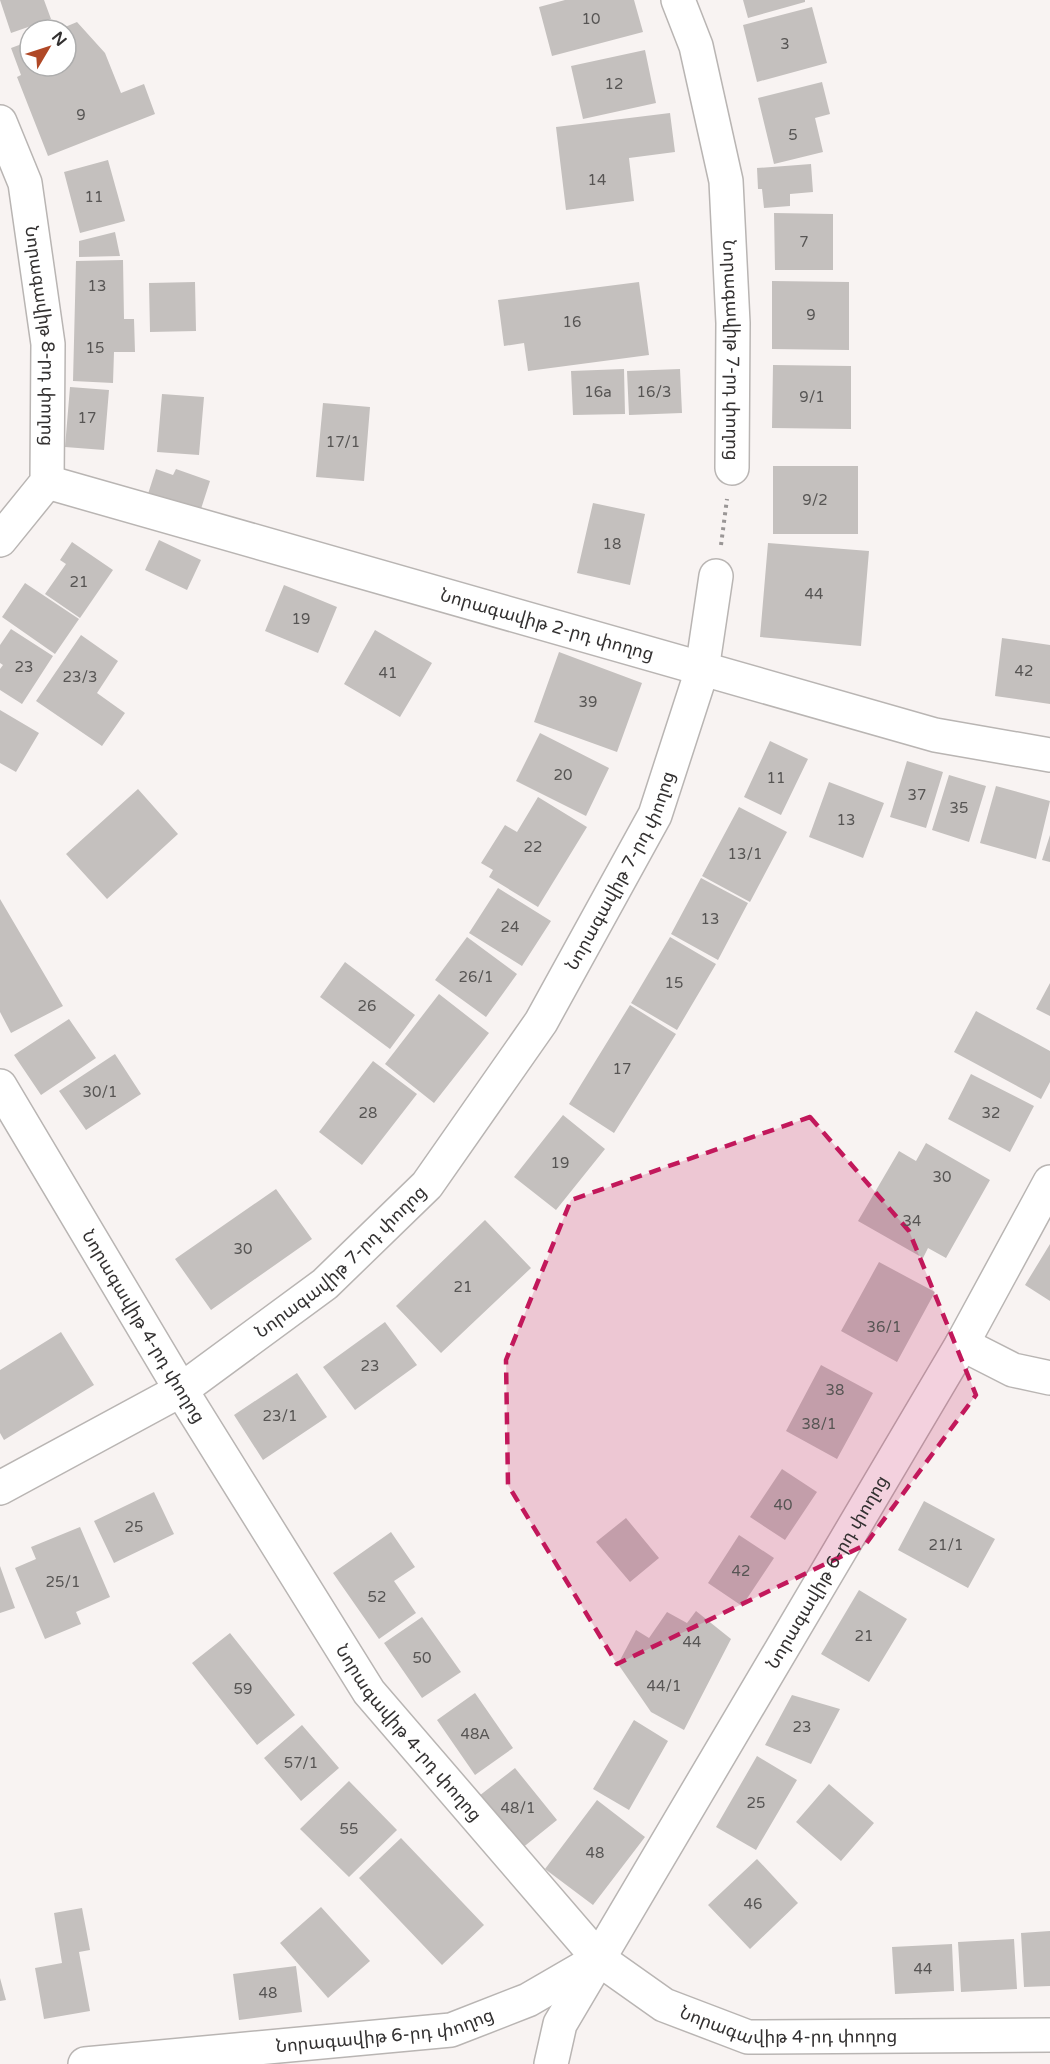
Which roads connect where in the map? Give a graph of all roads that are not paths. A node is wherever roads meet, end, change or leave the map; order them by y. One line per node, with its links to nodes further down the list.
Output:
1 (678, 0): 3 (street, Նորագավիթ 7-րդ փողոց)
2 (0, 122): 4 (street, Նորագավիթ 8-րդ փողոց)
3 (732, 468)
4 (47, 482): 5 (street); 7 (street, Նորագավիթ 2-րդ փողոց)
5 (0, 540)
6 (716, 576): 7 (street, Նորագավիթ 7-րդ փողոց)
7 (702, 670): 8 (street, Նորագավիթ 2-րդ փողոց); 13 (street, Նորագավիթ 7-րդ փողոց)
8 (1050, 755)
9 (0, 1086): 13 (street, Նորագավիթ 4-րդ փողոց)
10 (1050, 1182): 11 (street, Նորագավիթ 6-րդ փողոց)
11 (962, 1344): 12 (street); 15 (street, Նորագավիթ 6-րդ փողոց)
12 (1050, 1378)
13 (181, 1390): 14 (street, Նորագավիթ 7-րդ փողոց); 15 (street, Նորագավիթ 4-րդ փողոց)
14 (0, 1488)
15 (599, 1959): 16 (street, Նորագավիթ 4-րդ փողոց); 17 (street, Նորագավիթ 6-րդ փողոց); 18 (street, Նորագավիթ 6-րդ փողոց)
16 (1050, 2035)
17 (85, 2064)
18 (551, 2064)

